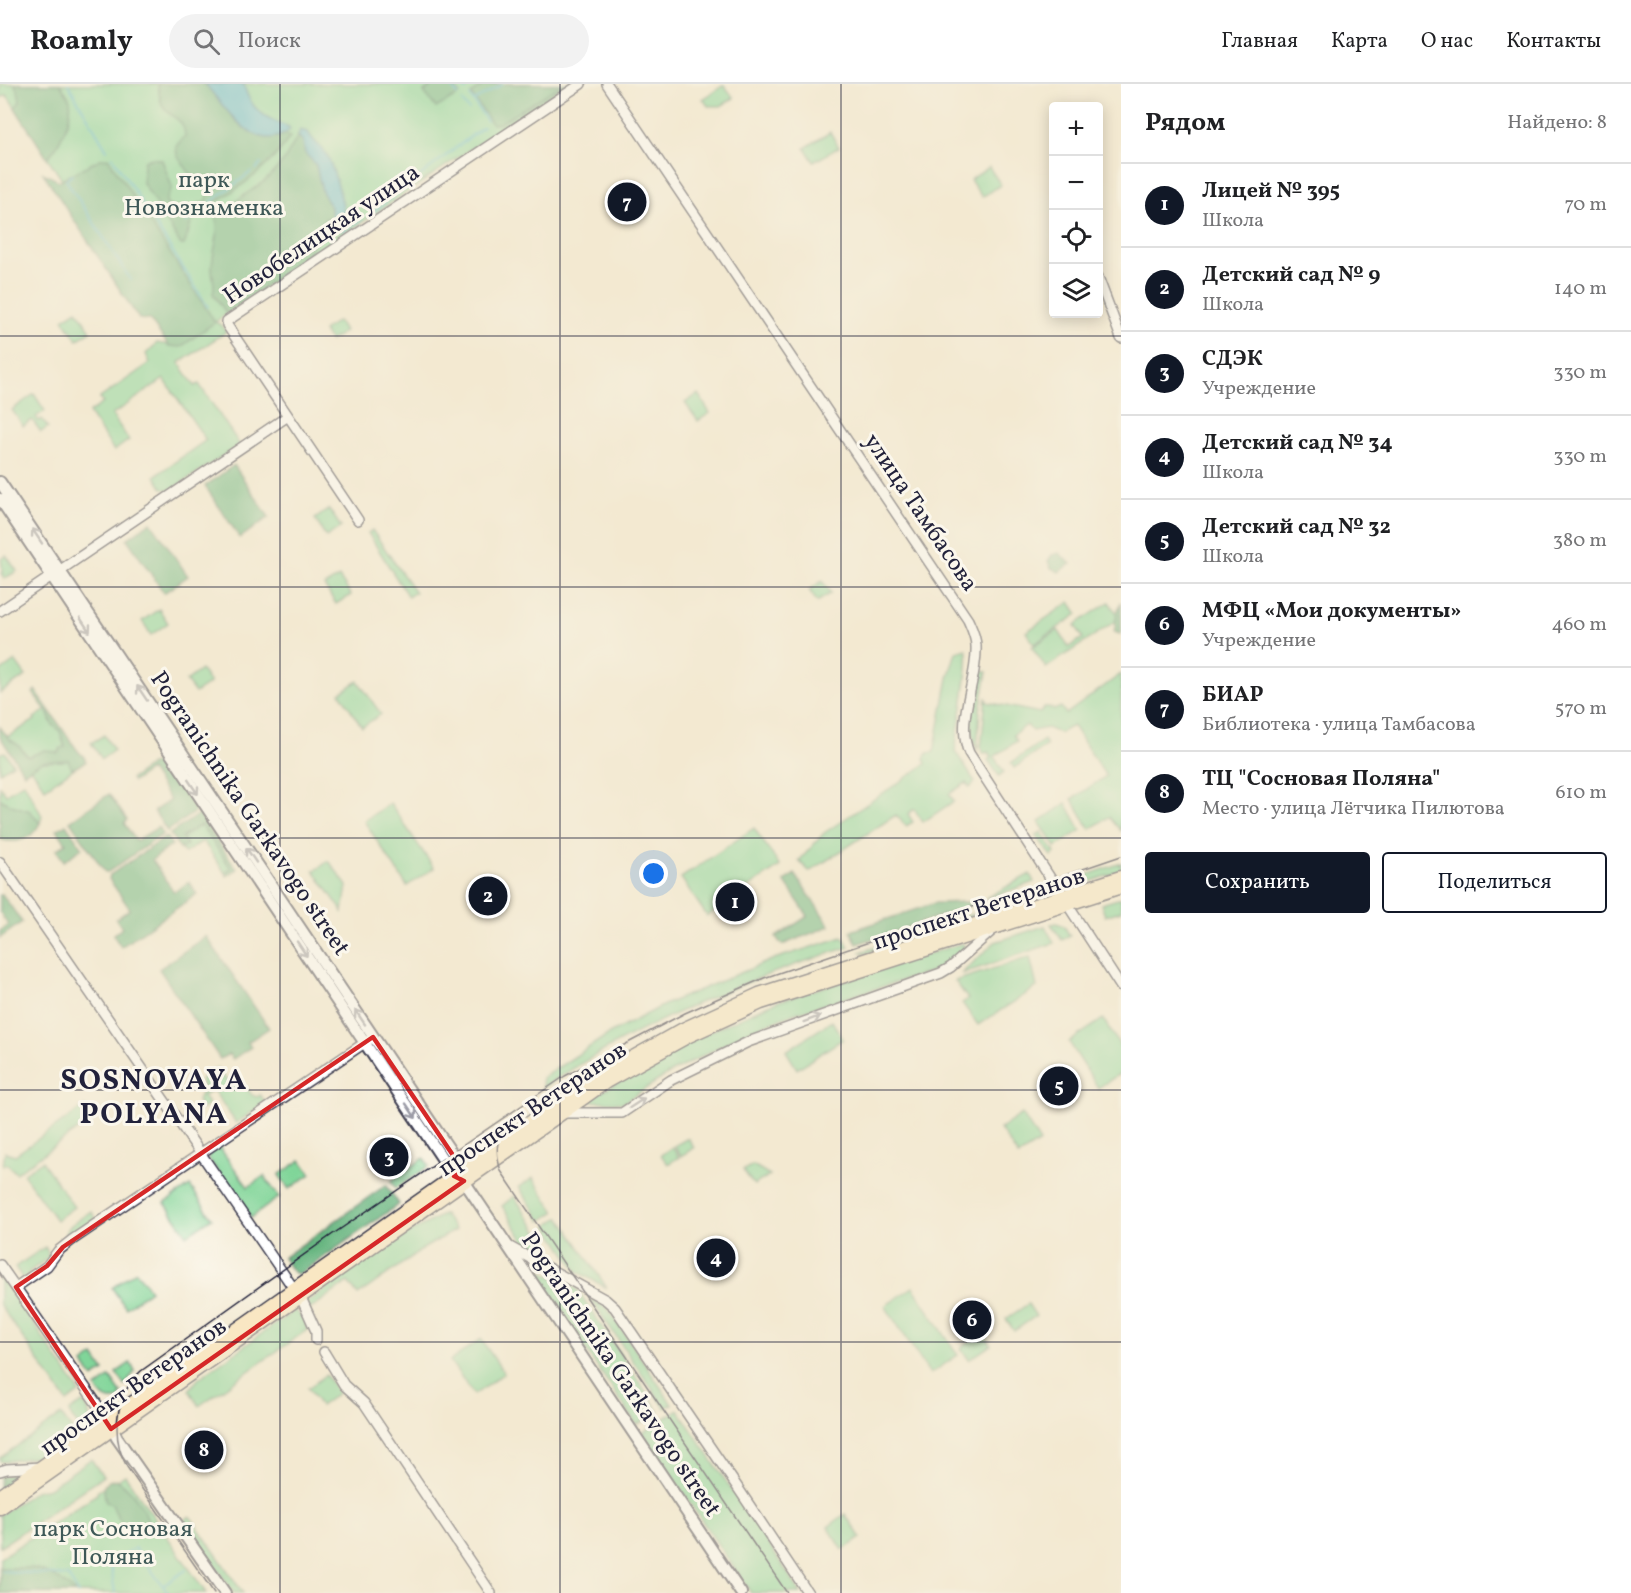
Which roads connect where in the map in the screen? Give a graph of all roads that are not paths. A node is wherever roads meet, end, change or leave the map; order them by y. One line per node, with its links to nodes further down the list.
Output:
1 (581, 84): 5 (street, Новобелицкая улица)
2 (607, 84): 14 (street, улица Тамбасова)
3 (1103, 290): 4 (street)
4 (1121, 338)
5 (288, 416): 8 (street); 9 (street)
6 (0, 482): 9 (street, Pogranichnika Garkavogo street, one-way to 6)
7 (0, 499): 9 (street, Pogranichnika Garkavogo street)
8 (358, 520)
9 (56, 574): 10 (street); 17 (street, Pogranichnika Garkavogo street)
10 (0, 611)
11 (0, 862): 19 (street)
12 (1121, 877): 14 (main road, проспект Ветеранов)
13 (1121, 887): 14 (main road, проспект Ветеранов)
14 (1064, 900): 15 (main road, проспект Ветеранов); 16 (street, улица Тамбасова); 20 (main road, проспект Ветеранов)
15 (996, 927): 18 (main road, проспект Ветеранов); 18 (street, one-way to 15)
16 (1121, 987)
17 (369, 1040): 19 (street); 20 (street, Pogranichnika Garkavogo street)
18 (561, 1113): 20 (main road, проспект Ветеранов)
19 (201, 1155): 23 (street); 24 (street)
20 (460, 1176): 21 (street, Pogranichnika Garkavogo street); 24 (main road, проспект Ветеранов)
21 (508, 1246): 34 (street, Pogranichnika Garkavogo street); 35 (street)
22 (0, 1265): 23 (street)
23 (16, 1287): 27 (street)
24 (296, 1293): 25 (street); 27 (main road, проспект Ветеранов)
25 (316, 1340)
26 (324, 1352): 33 (street)
27 (110, 1424): 28 (main road, проспект Ветеранов); 31 (main road, проспект Ветеранов); 32 (street)
28 (41, 1467): 29 (street); 30 (main road, проспект Ветеранов)
29 (0, 1472)
30 (0, 1496)
31 (0, 1508)
32 (225, 1593)
33 (491, 1593)
34 (741, 1593)
35 (808, 1593)

